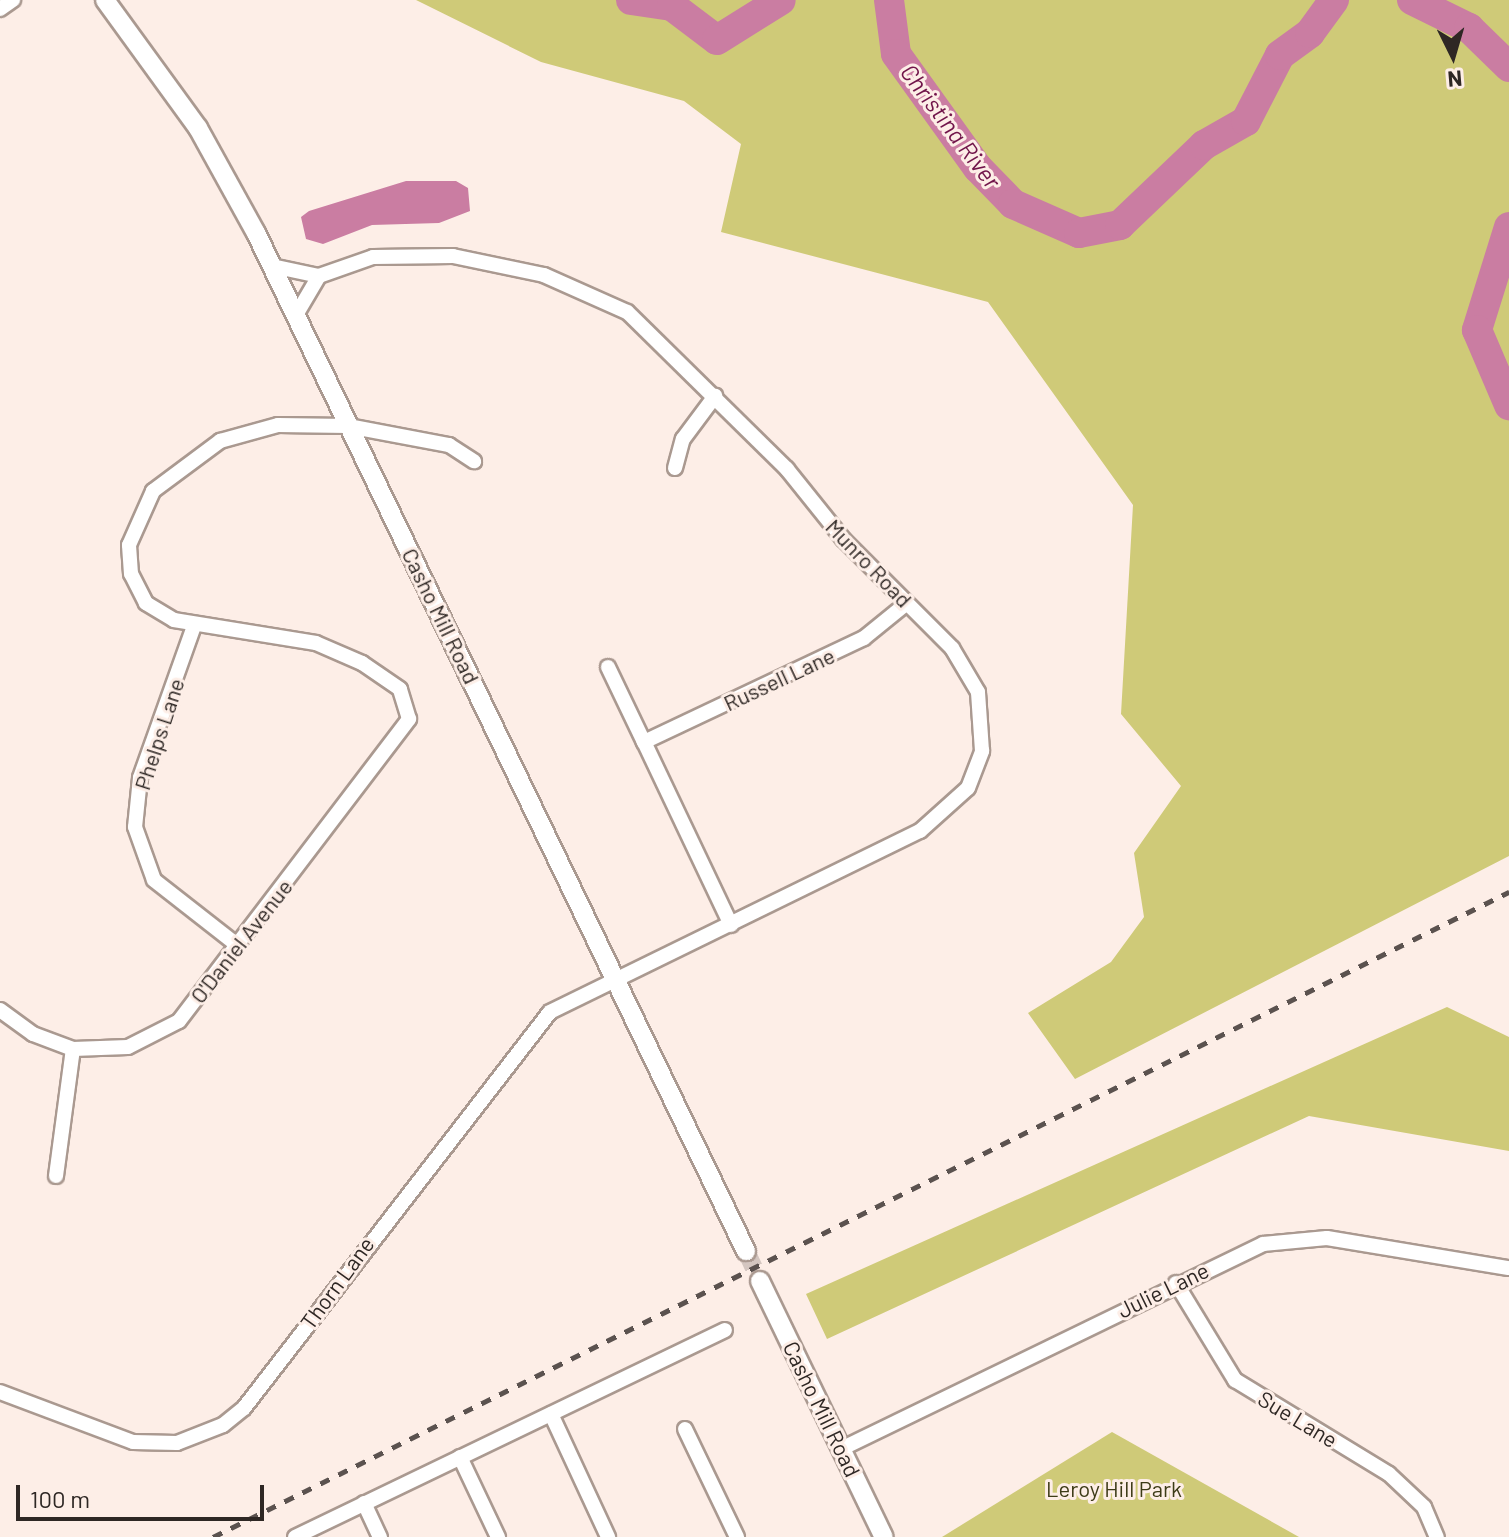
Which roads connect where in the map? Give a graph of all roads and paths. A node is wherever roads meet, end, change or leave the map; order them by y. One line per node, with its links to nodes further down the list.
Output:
1 (13, 0): 3 (street)
2 (105, 0): 4 (street, Casho Mill Road)
3 (0, 9)
4 (272, 266): 5 (street, Munro Road); 6 (street, Casho Mill Road)
5 (319, 276): 6 (street); 7 (street, Munro Road)
6 (296, 315): 8 (street, Casho Mill Road)
7 (715, 396): 10 (street); 11 (street, Munro Road)
8 (348, 426): 9 (street); 12 (street); 17 (street, Casho Mill Road)
9 (474, 461)
10 (675, 468)
11 (907, 603): 14 (street, Russell Lane); 15 (street, Munro Road)
12 (194, 626): 16 (street, Phelps Lane); 16 (street, O'Daniel Avenue)
13 (608, 667): 14 (street)
14 (644, 742): 15 (street)
15 (731, 925): 17 (street, Munro Road)
16 (237, 945): 19 (street, O'Daniel Avenue)
17 (618, 980): 21 (street, Casho Mill Road); 26 (street, Thorn Lane)
18 (0, 1010): 19 (street, O'Daniel Avenue)
19 (73, 1049): 20 (street)
20 (56, 1176)
21 (746, 1251)
22 (1509, 1268): 24 (street, Julie Lane)
23 (760, 1281): 29 (street, Casho Mill Road)
24 (1176, 1283): 29 (street, Julie Lane); 38 (street, Sue Lane)
25 (725, 1330): 27 (street)
26 (0, 1392)
27 (551, 1414): 30 (street); 35 (street)
28 (685, 1429): 36 (street)
29 (841, 1449): 37 (street, Casho Mill Road)
30 (460, 1457): 31 (street); 34 (street)
31 (364, 1503): 32 (street); 33 (street)
32 (295, 1537)
33 (380, 1537)
34 (498, 1537)
35 (608, 1537)
36 (737, 1537)
37 (884, 1537)
38 (1437, 1537)

